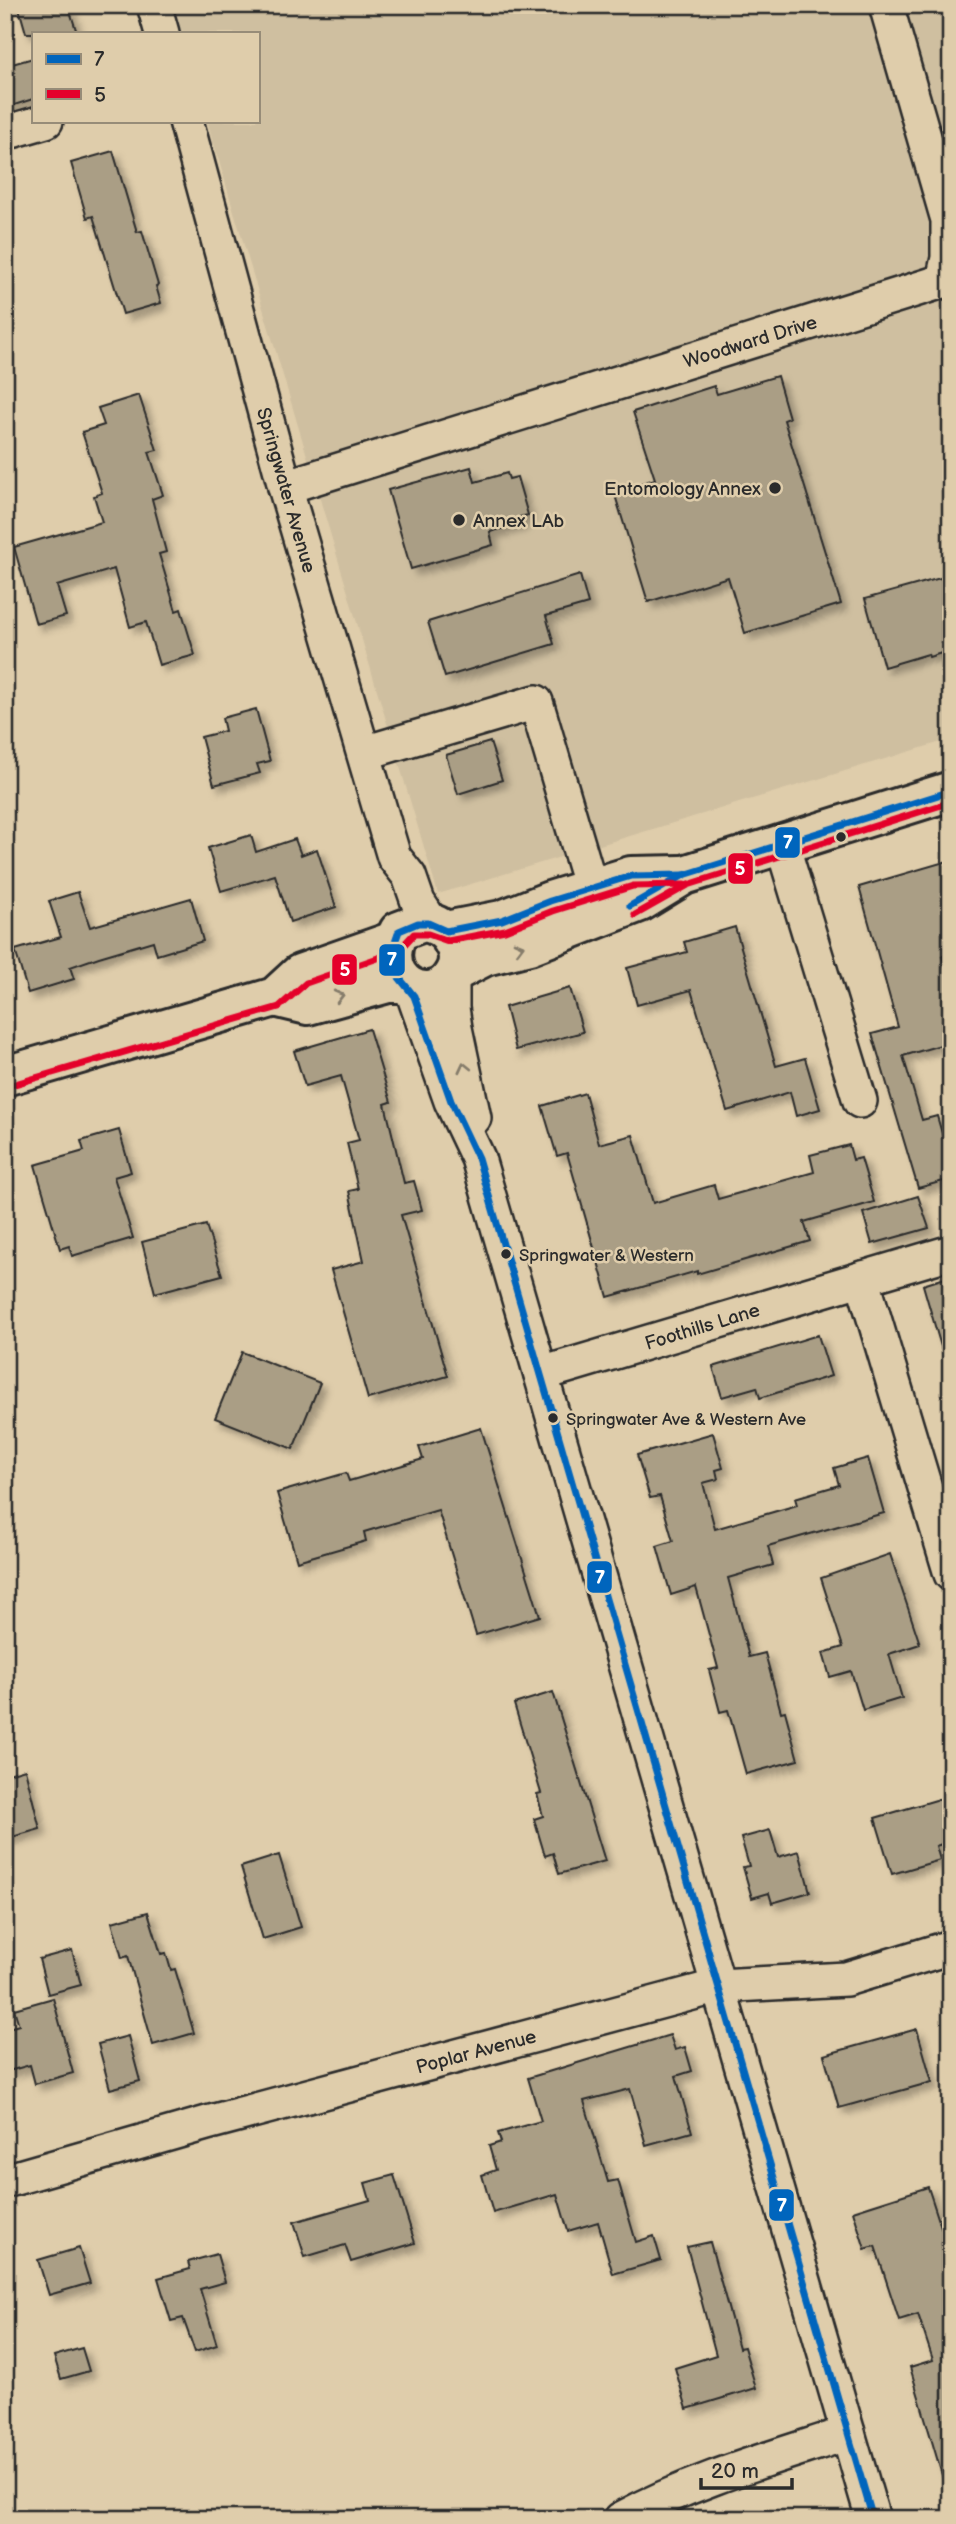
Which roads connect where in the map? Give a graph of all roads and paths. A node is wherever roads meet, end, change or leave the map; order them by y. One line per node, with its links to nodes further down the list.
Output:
1 (154, 5): 3 (street)
2 (886, 5): 7 (street, Woodward Drive)
3 (162, 32)
4 (43, 122): 6 (street)
5 (186, 122): 7 (street, Springwater Avenue)
6 (5, 133)
7 (285, 487): 8 (street, Springwater Avenue)
8 (364, 753): 12 (street); 13 (street, Springwater Avenue)
9 (951, 791): 10 (main road)
10 (782, 844): 11 (main road); 18 (street)
11 (684, 875): 12 (main road); 14 (main road, one-way to 11)
12 (592, 888): 13 (main road)
13 (418, 931): 14 (main road); 15 (main road); 16 (main road)
14 (454, 973): 15 (main road); 19 (street, one-way to 14)
15 (406, 985): 16 (main road, one-way to 15); 19 (street)
16 (275, 997): 17 (main road)
17 (5, 1076)
18 (860, 1101)
19 (478, 1158): 22 (street)
20 (951, 1252): 21 (street, Foothills Lane)
21 (862, 1278): 22 (street, Foothills Lane); 23 (street)
22 (541, 1374): 25 (street)
23 (951, 1574)
24 (951, 1947): 25 (street, Poplar Avenue)
25 (719, 1986): 26 (street, Poplar Avenue); 27 (street)
26 (5, 2180)
27 (848, 2433): 28 (street); 29 (street)
28 (621, 2519)
29 (873, 2519)

